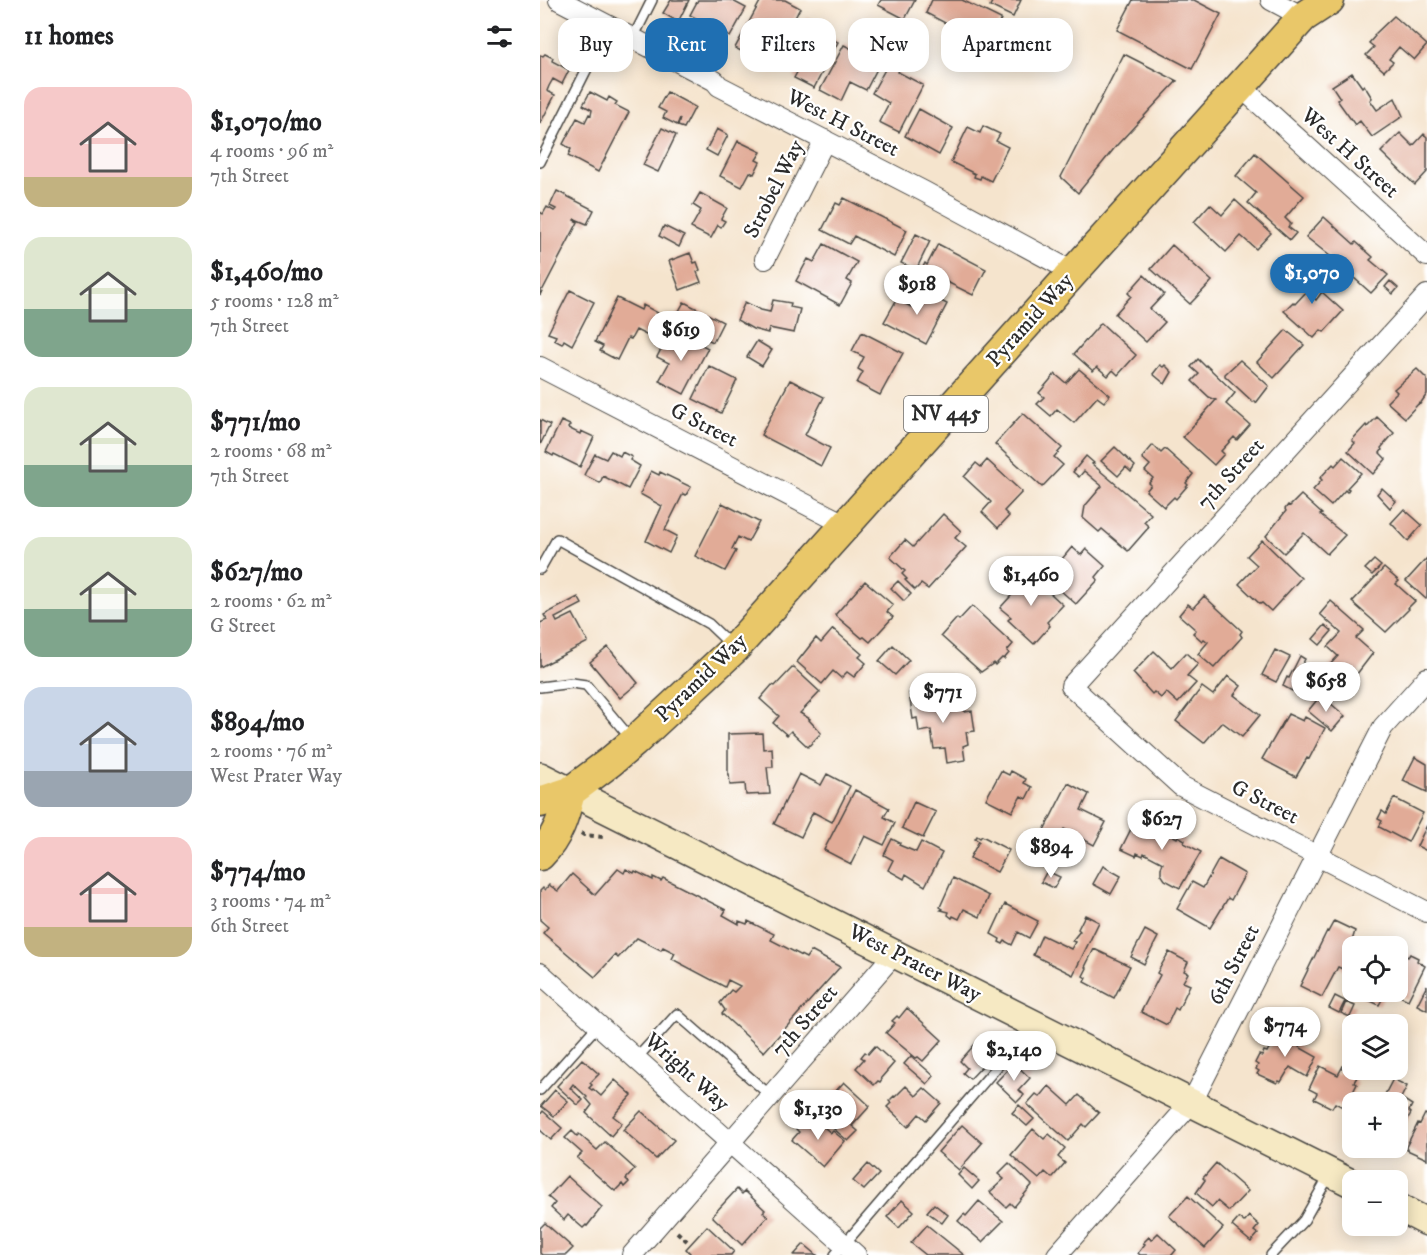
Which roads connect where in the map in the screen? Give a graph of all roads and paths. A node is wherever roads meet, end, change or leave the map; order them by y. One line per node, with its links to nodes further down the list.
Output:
1 (559, 0): 6 (street, West H Street)
2 (652, 0): 7 (lane)
3 (1272, 0): 5 (street)
4 (1329, 0): 5 (main road, Pyramid Way / NV 445)
5 (1306, 8): 9 (main road, Pyramid Way / NV 445)
6 (595, 18)
7 (633, 38): 10 (street, West H Street)
8 (585, 72): 11 (lane)
9 (1240, 87): 12 (street, West H Street); 14 (main road, Pyramid Way / NV 445)
10 (825, 140): 13 (street, Strobel Way); 14 (street, West H Street)
11 (540, 162)
12 (1427, 256)
13 (765, 260)
14 (1073, 272): 17 (main road, Pyramid Way / NV 445)
15 (1427, 295): 21 (street, 7th Street)
16 (540, 367): 17 (street, G Street)
17 (846, 525): 19 (main road, Pyramid Way / NV 445)
18 (540, 569): 19 (lane)
19 (735, 648): 23 (main road, Pyramid Way / NV 445)
20 (1427, 678): 30 (street, 6th Street)
21 (1071, 686): 30 (street, G Street)
22 (540, 687): 23 (lane)
23 (634, 742): 25 (main road, Pyramid Way / NV 445)
24 (540, 776): 25 (main road, West Prater Way)
25 (570, 792): 26 (main road, Pyramid Way / NV 445); 29 (main road); 32 (main road, West Prater Way)
26 (540, 802)
27 (578, 830): 28 (path)
28 (603, 837)
29 (540, 855)
30 (1317, 856): 31 (street, G Street); 39 (street, 6th Street)
31 (1427, 912)
32 (896, 953): 34 (main road, West Prater Way); 38 (street, 7th Street)
33 (540, 973): 35 (street, Wright Way)
34 (1035, 1023): 39 (main road, West Prater Way); 46 (lane)
35 (598, 1025): 36 (street, Wright Way); 37 (lane)
36 (636, 1059): 38 (lane); 40 (street, Wright Way)
37 (540, 1090)
38 (772, 1097): 40 (street, 7th Street)
39 (1191, 1102): 41 (main road, West Prater Way); 48 (street, 6th Street)
40 (731, 1143): 46 (street, Wright Way); 47 (street, 7th Street)
41 (1342, 1178): 49 (lane)
42 (1408, 1212): 43 (main road)
43 (1427, 1222)
44 (676, 1232): 45 (path)
45 (688, 1242)
46 (845, 1251)
47 (632, 1255)
48 (1057, 1255)
49 (1271, 1255)

